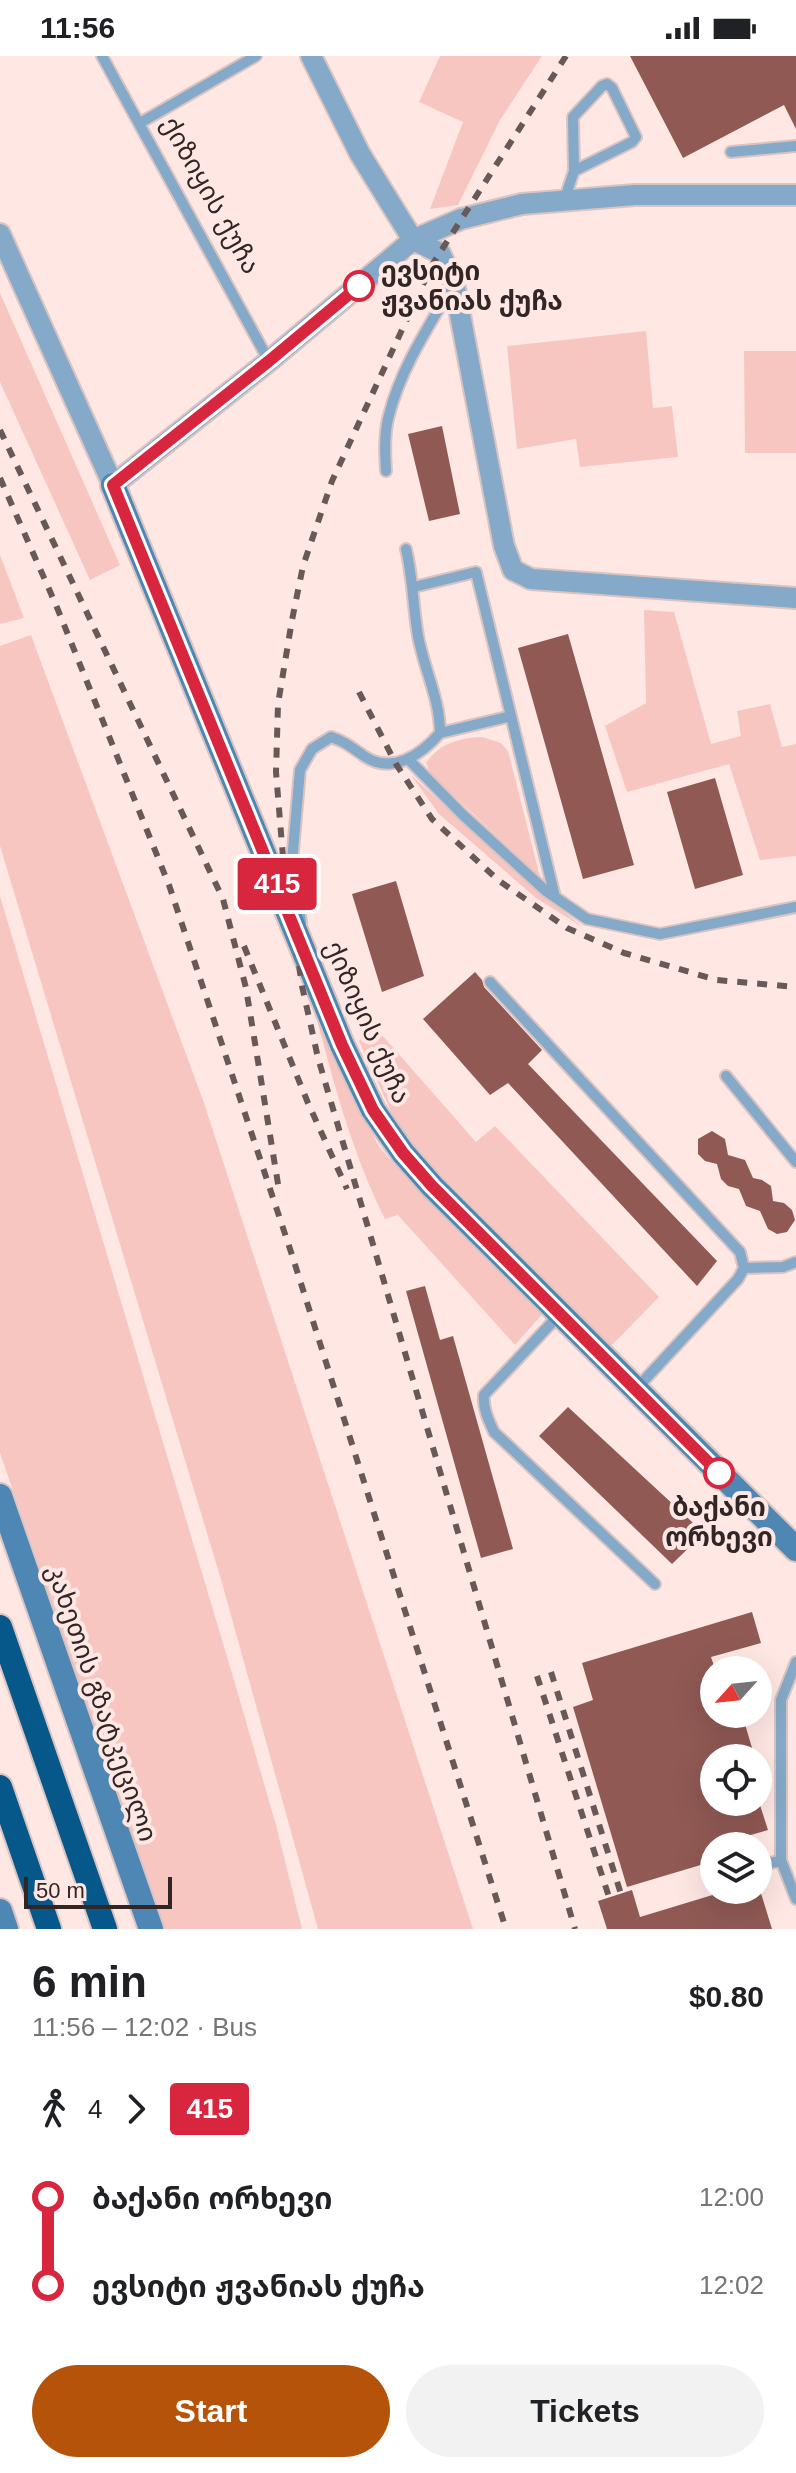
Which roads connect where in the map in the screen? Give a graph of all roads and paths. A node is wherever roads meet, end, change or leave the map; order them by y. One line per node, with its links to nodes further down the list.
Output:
1 (102, 56): 4 (lane, ქიზიყის ქუჩა)
2 (256, 56): 4 (lane)
3 (311, 56): 11 (street)
4 (140, 123): 13 (lane, ქიზიყის ქუჩა)
5 (796, 146): 6 (lane)
6 (731, 152)
7 (574, 171): 7 (lane); 9 (lane)
8 (796, 195): 9 (street)
9 (564, 201): 11 (street)
10 (0, 234): 15 (street, ქიზიყის ქუჩა)
11 (413, 240): 12 (street); 13 (street)
12 (454, 283): 14 (lane); 18 (street)
13 (269, 361): 15 (street)
14 (386, 471)
15 (113, 485): 24 (street, ქიზიყის ქუჩა)
16 (406, 549): 17 (lane)
17 (414, 587): 19 (lane); 20 (lane)
18 (796, 598)
19 (511, 716): 20 (lane); 22 (lane)
20 (440, 733): 21 (lane)
21 (408, 759): 22 (lane); 24 (lane)
22 (555, 897): 23 (lane)
23 (796, 907)
24 (306, 955): 30 (street, ქიზიყის ქუჩა)
25 (490, 982): 29 (lane)
26 (726, 1076): 27 (lane)
27 (796, 1162)
28 (796, 1262): 29 (lane)
29 (744, 1268): 31 (lane)
30 (560, 1314): 31 (street, ქიზიყის ქუჩა); 34 (lane)
31 (635, 1390): 33 (street, ქიზიყის ქუჩა)
32 (0, 1496): 45 (street, კახეთის გზატკეცილი)
33 (796, 1549)
34 (655, 1584)
35 (0, 1627): 44 (highway)
36 (796, 1662): 38 (lane)
37 (0, 1787): 43 (highway)
38 (781, 1860): 39 (lane); 40 (lane)
39 (772, 1863)
40 (796, 1899)
41 (0, 1911): 42 (street)
42 (6, 1929)
43 (49, 1929)
44 (105, 1929)
45 (151, 1929)

